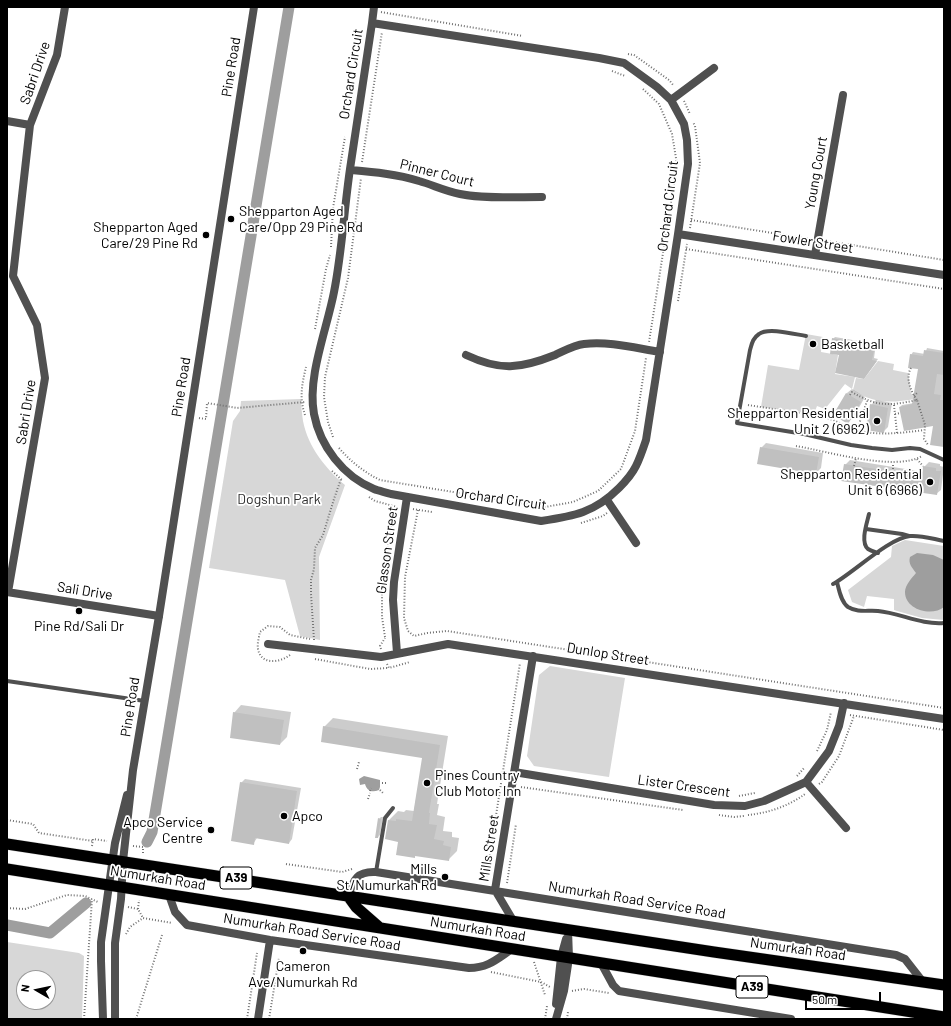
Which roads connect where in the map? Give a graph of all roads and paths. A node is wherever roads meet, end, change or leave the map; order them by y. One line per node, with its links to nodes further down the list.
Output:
1 (65, 7): 16 (street, Sabri Drive)
2 (254, 7): 48 (street, Pine Road)
3 (374, 9): 4 (street); 6 (path)
4 (372, 23): 14 (street, Orchard Circuit); 18 (street, Orchard Circuit)
5 (389, 35): 19 (path)
6 (525, 36)
7 (626, 54): 12 (path)
8 (714, 68): 12 (street)
9 (607, 69): 10 (path)
10 (626, 76)
11 (643, 89): 31 (path)
12 (680, 93): 14 (street); 22 (path)
13 (843, 95): 24 (street, Young Court)
14 (671, 100): 21 (street, Orchard Circuit)
15 (7, 121): 16 (street)
16 (30, 125): 26 (street, Sabri Drive)
17 (345, 131): 29 (path)
18 (350, 170): 19 (street, Pinner Court); 41 (street, Orchard Circuit)
19 (361, 171): 20 (street, Pinner Court); 64 (path)
20 (542, 197)
21 (678, 234): 22 (street, Fowler Street); 32 (street, Orchard Circuit)
22 (688, 236): 23 (path); 24 (street, Fowler Street)
23 (686, 249): 27 (path); 28 (path)
24 (815, 255): 25 (street, Fowler Street)
25 (944, 274)
26 (10, 276): 86 (street, Sabri Drive)
27 (944, 289)
28 (678, 302)
29 (314, 331)
30 (806, 336): 59 (lane)
31 (648, 350): 32 (street); 33 (street); 64 (path)
32 (660, 352): 74 (street, Orchard Circuit)
33 (466, 355)
34 (306, 366): 42 (path)
35 (911, 368): 38 (path)
36 (917, 393): 38 (path)
37 (850, 395): 39 (path)
38 (914, 396): 40 (path)
39 (868, 400): 44 (path); 46 (path)
40 (917, 400): 44 (path); 55 (path)
41 (313, 402): 42 (path); 69 (street, Orchard Circuit)
42 (301, 403): 48 (path); 52 (path)
43 (747, 405): 53 (path)
44 (894, 405): 50 (path)
45 (175, 406): 48 (path)
46 (864, 410): 47 (path); 54 (path)
47 (869, 411)
48 (191, 412): 87 (street, Pine Road)
49 (900, 413): 50 (path)
50 (895, 414): 56 (path)
51 (839, 418): 53 (path)
52 (306, 420)
53 (839, 422): 54 (path)
54 (857, 430): 56 (path)
55 (924, 430): 56 (path); 58 (path)
56 (897, 434)
57 (796, 446): 60 (path)
58 (930, 448)
59 (928, 453): 61 (path); 62 (lane)
60 (856, 458): 63 (path); 65 (path)
61 (917, 459): 63 (path); 66 (path)
62 (944, 460)
63 (893, 463): 68 (path)
64 (357, 465): 69 (path)
65 (854, 466)
66 (923, 466)
67 (330, 467): 70 (path)
68 (893, 472)
69 (348, 473): 70 (path); 73 (street, Orchard Circuit)
70 (340, 479): 71 (path); 90 (path)
71 (346, 483)
72 (363, 494): 75 (path)
73 (408, 498): 74 (street, Orchard Circuit); 75 (street, Glasson Street)
74 (607, 500): 76 (street)
75 (406, 508): 77 (path); 92 (street, Glasson Street)
76 (612, 508): 80 (path); 84 (street)
77 (418, 510): 78 (path); 99 (path)
78 (433, 512)
79 (869, 514): 81 (lane)
80 (581, 523)
81 (866, 529): 82 (lane); 85 (lane)
82 (909, 536): 83 (lane); 85 (lane)
83 (944, 541)
84 (636, 543)
85 (878, 553): 88 (lane)
86 (8, 592): 87 (street, Sali Drive)
87 (159, 616): 97 (street, Pine Road)
88 (944, 623)
89 (385, 638): 93 (path)
90 (314, 640)
91 (268, 644): 93 (street, Dunlop Street)
92 (396, 653): 93 (street, Dunlop Street); 94 (street, Dunlop Street)
93 (384, 656): 95 (path)
94 (532, 660): 98 (street, Dunlop Street); 108 (street, Mills Street); 135 (path)
95 (410, 662)
96 (7, 682): 97 (lane)
97 (145, 701): 131 (street, Pine Road)
98 (844, 703): 100 (street, Lister Crescent); 102 (street, Dunlop Street)
99 (944, 708)
100 (842, 714): 101 (path); 104 (path); 110 (street, Lister Crescent)
101 (854, 716): 103 (path); 115 (path)
102 (944, 719)
103 (944, 730)
104 (816, 753)
105 (359, 762): 107 (path)
106 (807, 764): 109 (path)
107 (357, 769)
108 (514, 772): 110 (street, Lister Crescent); 138 (street, Mills Street)
109 (792, 779)
110 (806, 782): 115 (street)
111 (382, 783): 112 (path)
112 (387, 783)
113 (521, 787): 124 (path)
114 (679, 789): 120 (path)
115 (812, 789): 125 (path); 127 (street)
116 (380, 790): 119 (path)
117 (370, 791): 122 (path)
118 (762, 792): 121 (path)
119 (384, 794)
120 (726, 796)
121 (733, 797)
122 (368, 799)
123 (393, 808): 134 (lane)
124 (687, 811)
125 (718, 815)
126 (7, 820): 128 (path)
127 (846, 828)
128 (93, 841)
129 (7, 844): 131 (highway, Numurkah Road / A39)
130 (143, 847): 132 (path)
131 (118, 860): 132 (highway, Numurkah Road / A39); 136 (street); 137 (street)
132 (142, 864): 141 (highway, Numurkah Road / A39)
133 (7, 869): 136 (highway, Numurkah Road / A39)
134 (376, 872): 138 (street, Numurkah Road Service Road); 141 (street, Numurkah Road Service Road)
135 (486, 879)
136 (110, 886): 137 (highway, Numurkah Road / A39); 143 (street)
137 (122, 888): 139 (highway, Numurkah Road / A39); 144 (street)
138 (495, 890): 148 (street, Mills Street); 161 (street, Numurkah Road Service Road)
139 (140, 891): 140 (highway, Numurkah Road / A39); 146 (path)
140 (169, 895): 149 (street); 150 (highway, Numurkah Road / A39)
141 (348, 896): 148 (highway, Numurkah Road / A39); 150 (highway)
142 (92, 899): 143 (path); 145 (path); 164 (path)
143 (107, 904): 154 (street)
144 (120, 906): 146 (path); 155 (street)
145 (7, 908)
146 (138, 909): 147 (path)
147 (143, 918): 149 (path); 155 (path)
148 (514, 922): 151 (highway, Numurkah Road / A39)
149 (187, 925): 153 (street, Numurkah Road Service Road)
150 (380, 928): 156 (highway, Numurkah Road / A39)
151 (568, 930): 158 (street); 161 (highway, Numurkah Road / A39)
152 (162, 935): 167 (path)
153 (270, 940): 156 (street, Numurkah Road Service Road); 169 (street)
154 (101, 942): 155 (street); 165 (street)
155 (115, 942): 166 (street)
156 (512, 949): 158 (highway, Numurkah Road / A39)
157 (258, 953): 168 (path)
158 (565, 957): 158 (street); 160 (highway, Numurkah Road / A39)
159 (279, 958): 170 (path)
160 (601, 963): 163 (highway, Numurkah Road / A39); 171 (street)
161 (923, 982): 162 (highway, Numurkah Road / A39)
162 (944, 984)
163 (944, 1017)
164 (84, 1019)
165 (103, 1019)
166 (115, 1019)
167 (136, 1019)
168 (247, 1019)
169 (258, 1019)
170 (269, 1019)
171 (791, 1019)

